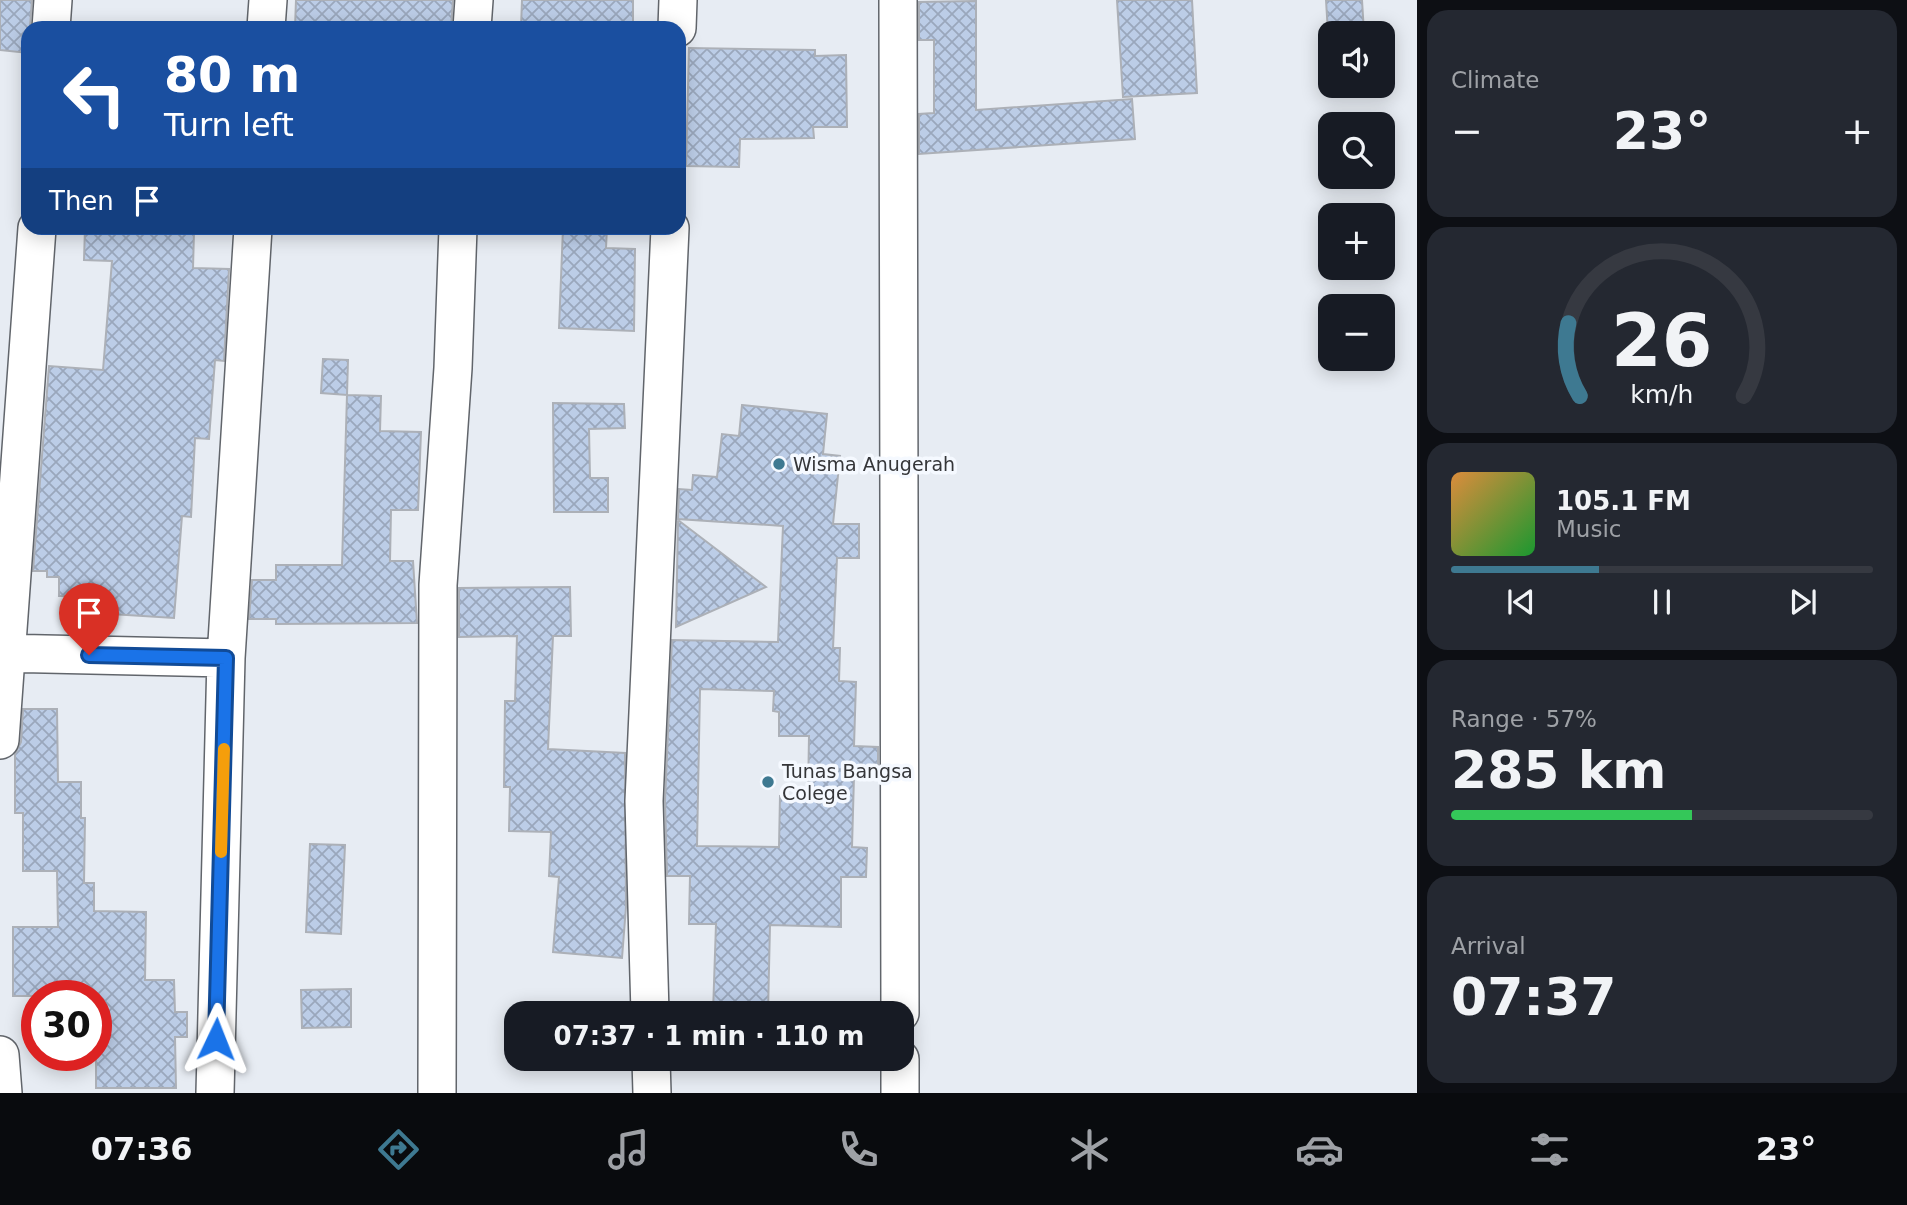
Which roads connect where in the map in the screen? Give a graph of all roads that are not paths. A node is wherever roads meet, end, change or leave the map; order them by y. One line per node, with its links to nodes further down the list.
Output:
1 (53, 0): 6 (street)
2 (268, 0): 7 (street)
3 (474, 0): 8 (street)
4 (678, 0): 9 (street)
5 (898, 0): 18 (street)
6 (52, 21)
7 (266, 21)
8 (472, 21)
9 (677, 21)
10 (36, 235): 14 (street)
11 (253, 235): 15 (street)
12 (458, 235): 24 (street)
13 (670, 235): 17 (street)
14 (3, 653): 15 (street); 16 (street)
15 (226, 658): 23 (street)
16 (0, 740)
17 (650, 1001)
18 (900, 1001)
19 (0, 1055): 22 (street)
20 (651, 1071): 25 (street)
21 (900, 1071): 26 (street)
22 (3, 1093)
23 (215, 1093)
24 (437, 1093)
25 (652, 1093)
26 (900, 1093)

